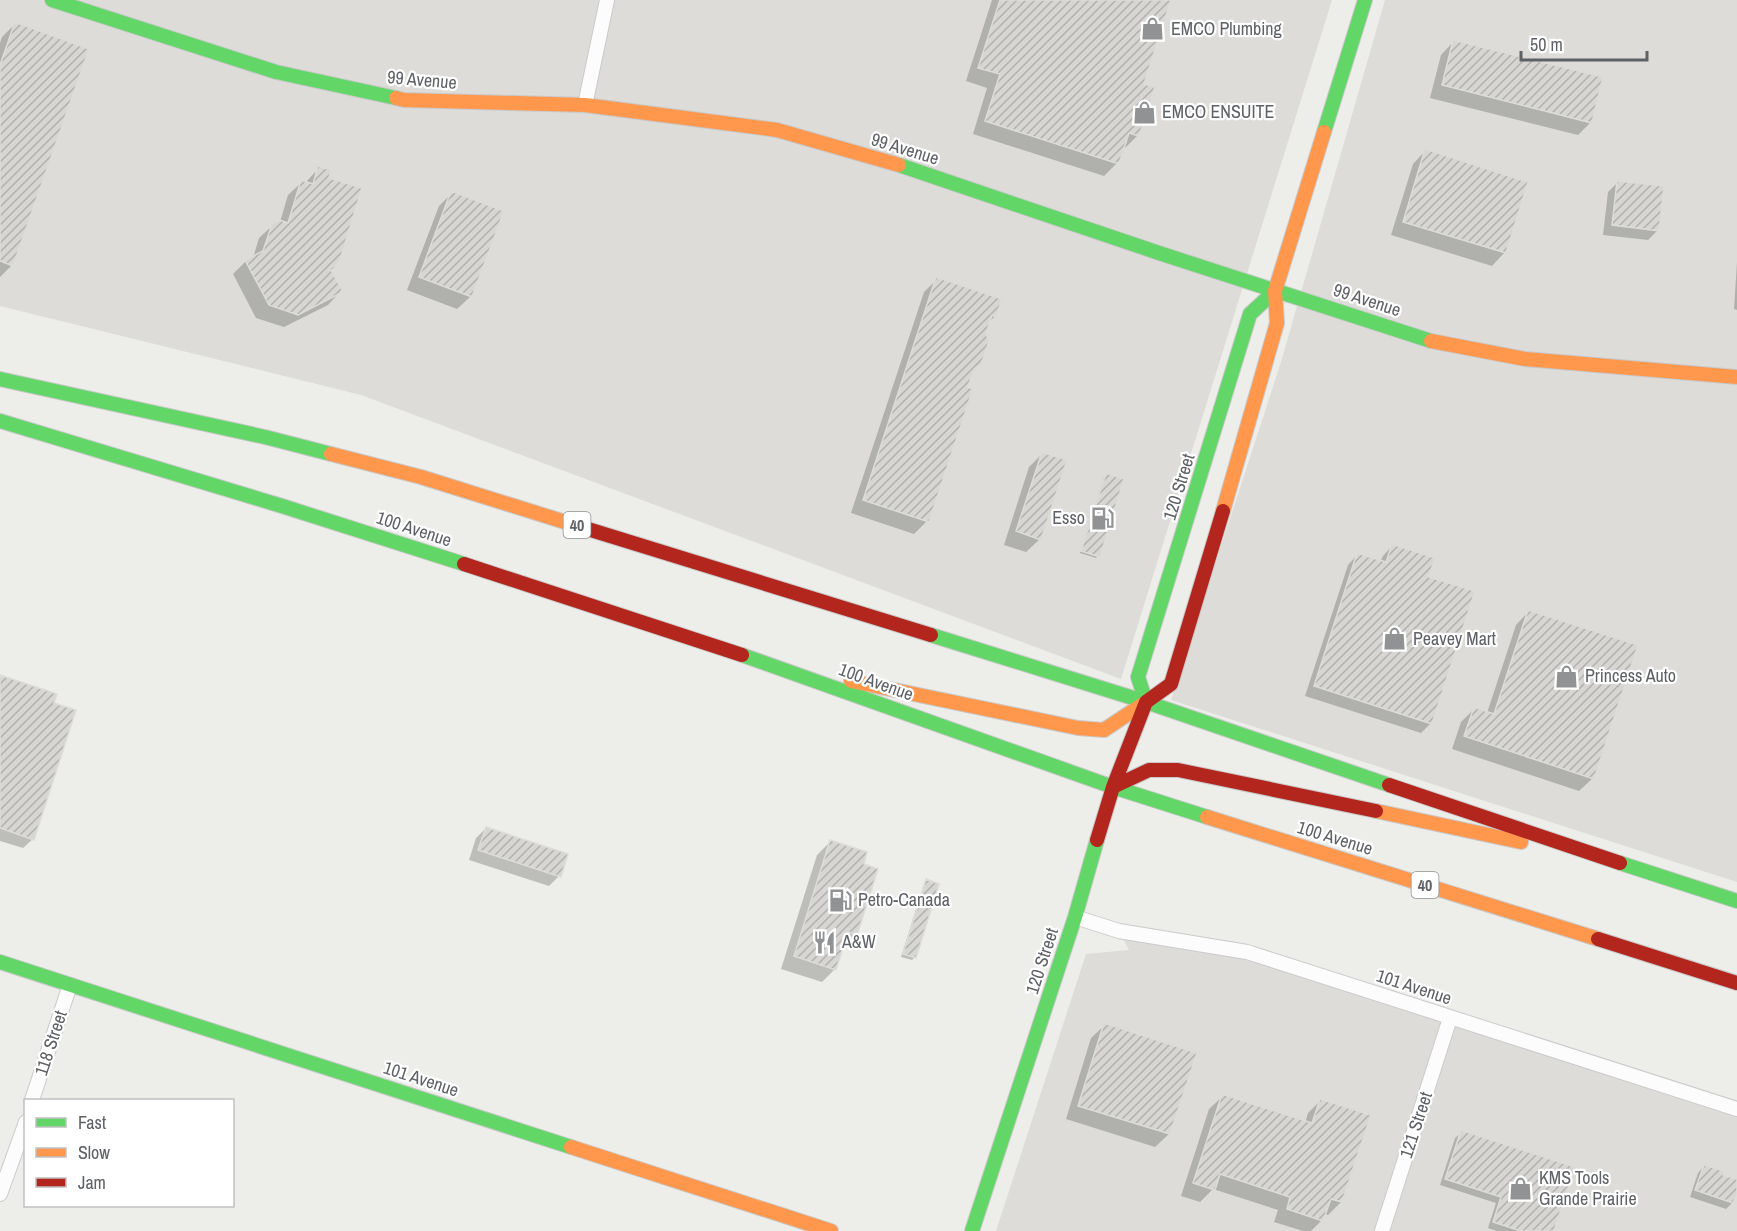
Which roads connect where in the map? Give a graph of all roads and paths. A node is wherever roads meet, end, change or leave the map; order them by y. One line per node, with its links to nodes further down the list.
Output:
1 (52, 0): 4 (main road, 99 Avenue)
2 (607, 0): 4 (street)
3 (1365, 0): 5 (main road)
4 (585, 105): 5 (main road, 99 Avenue)
5 (1275, 291): 6 (main road, 99 Avenue); 10 (main road); 10 (main road, 120 Street)
6 (1737, 377)
7 (0, 379): 10 (main road, 40)
8 (0, 422): 9 (main road, 100 Avenue / 40)
9 (777, 666): 10 (main road); 11 (main road, 100 Avenue / 40)
10 (1146, 702): 11 (main road, 120 Street); 12 (main road, 40)
11 (1113, 787): 12 (main road); 14 (main road, 120 Street); 16 (main road, 100 Avenue / 40)
12 (1613, 861): 13 (main road, 40)
13 (1737, 901)
14 (1075, 917): 18 (street, 101 Avenue); 24 (main road, 120 Street)
15 (0, 962): 17 (main road, 101 Avenue)
16 (1737, 983)
17 (70, 985): 19 (street, 118 Street); 23 (main road, 101 Avenue)
18 (1450, 1018): 20 (street, 101 Avenue); 25 (street, 121 Street)
19 (33, 1099)
20 (1737, 1109)
21 (24, 1128): 22 (street)
22 (0, 1194)
23 (831, 1231)
24 (972, 1231)
25 (1382, 1231)

